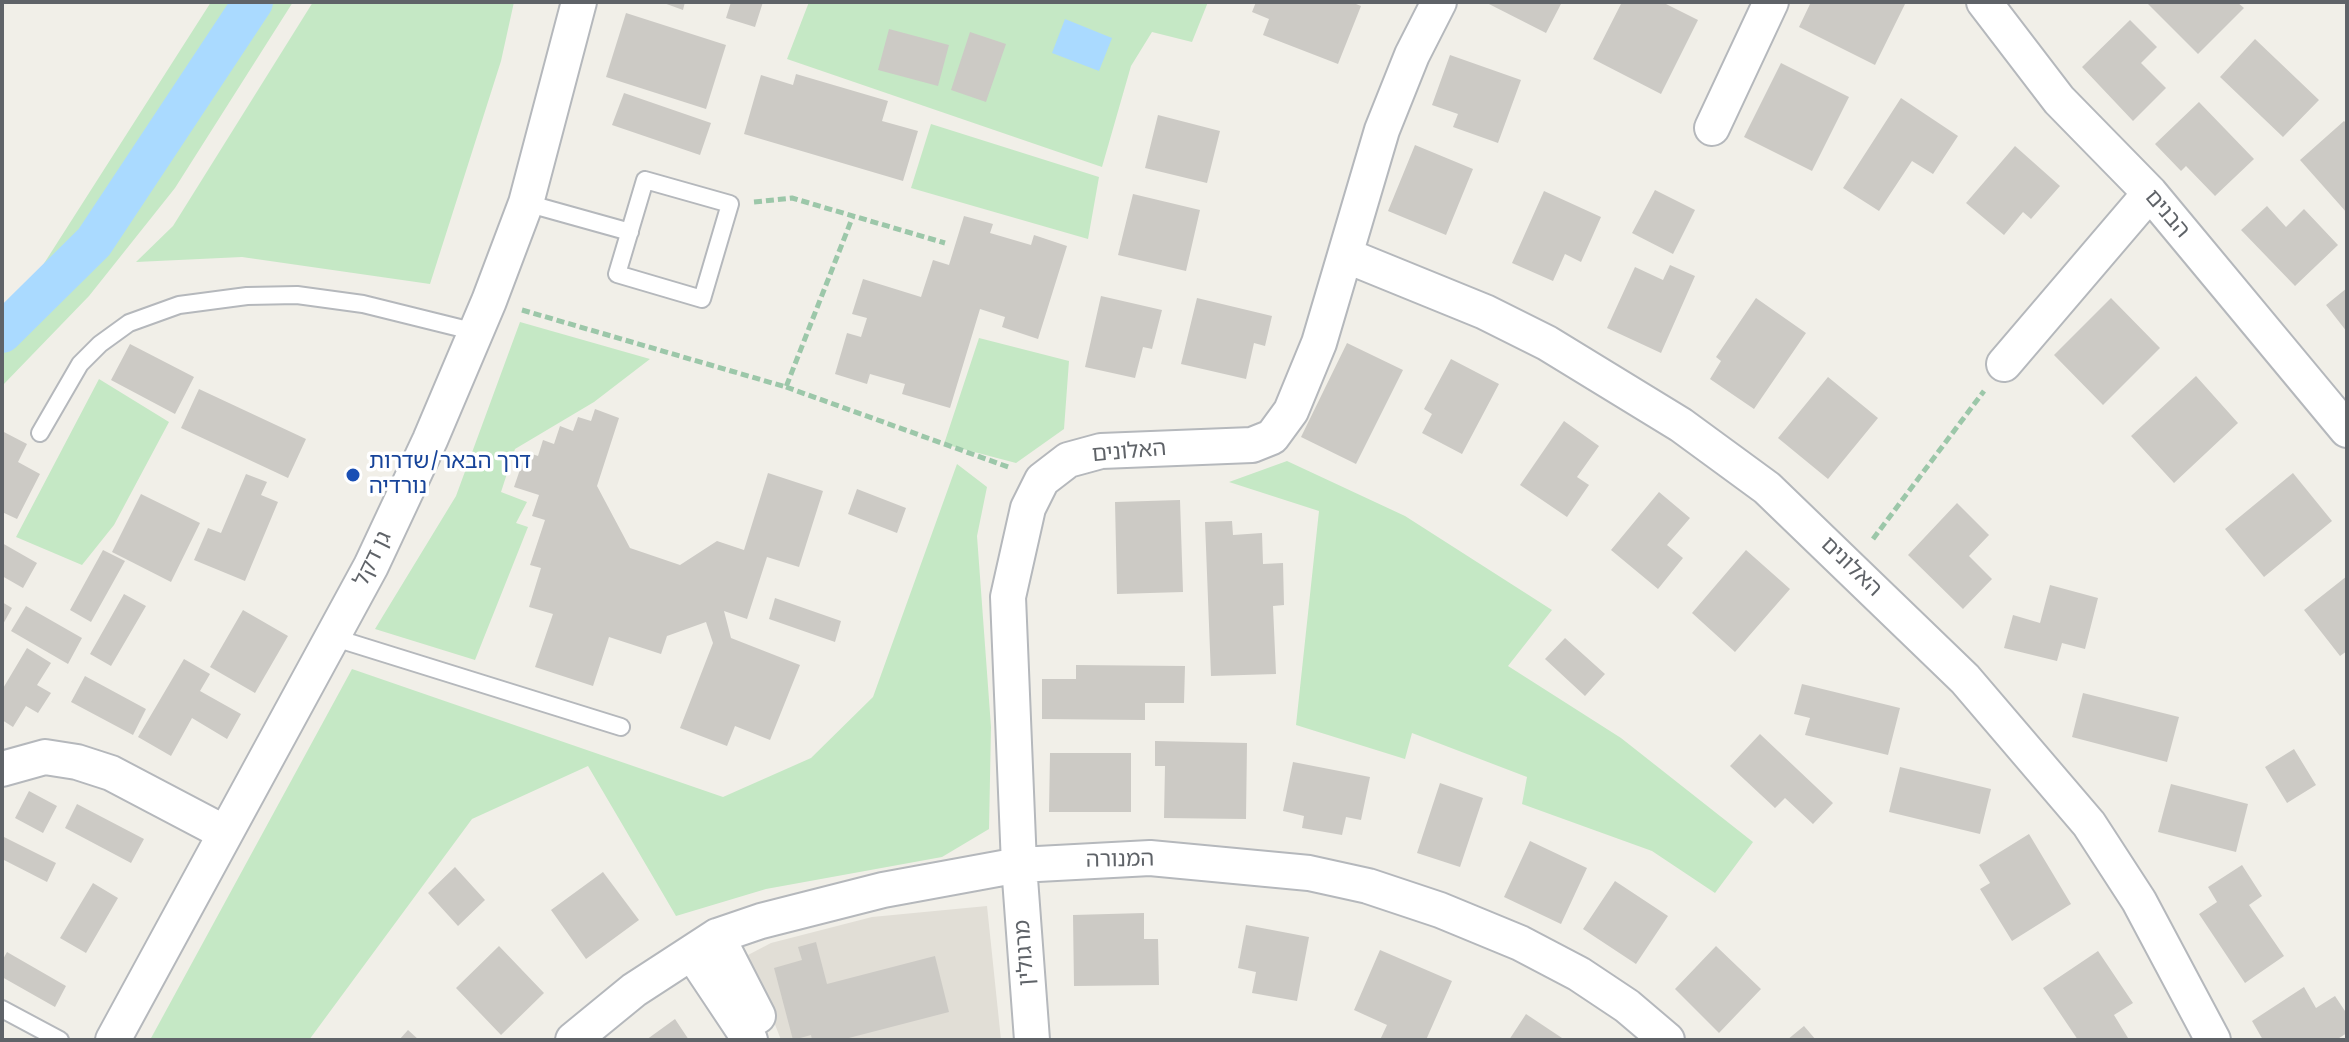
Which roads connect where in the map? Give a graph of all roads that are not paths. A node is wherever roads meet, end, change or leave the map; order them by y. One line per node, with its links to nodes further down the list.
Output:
1 (579, 2): 7 (street, גן דקל)
2 (1439, 2): 9 (street, האלונים)
3 (1771, 2): 5 (street)
4 (1984, 2): 6 (street, הבנים)
5 (1712, 128)
6 (2150, 193): 11 (street); 12 (street, הבנים)
7 (526, 203): 8 (lane); 10 (street, גן דקל)
8 (630, 232): 8 (lane)
9 (1345, 255): 18 (street, האלונים); 27 (street, האלונים)
10 (476, 332): 13 (lane); 14 (street, גן דקל)
11 (2004, 364)
12 (2347, 430)
13 (40, 433)
14 (332, 637): 15 (lane); 17 (street, גן דקל)
15 (621, 727)
16 (2, 769): 17 (street)
17 (225, 833): 23 (street, גן דקל)
18 (1019, 865): 19 (street, המנורה); 25 (street, מרגולין); 26 (street, המנורה)
19 (704, 944): 21 (street); 24 (street, המנורה)
20 (2, 1009): 22 (lane)
21 (754, 1028)
22 (60, 1040)
23 (113, 1040)
24 (573, 1040)
25 (1032, 1040)
26 (1667, 1040)
27 (2213, 1040)

